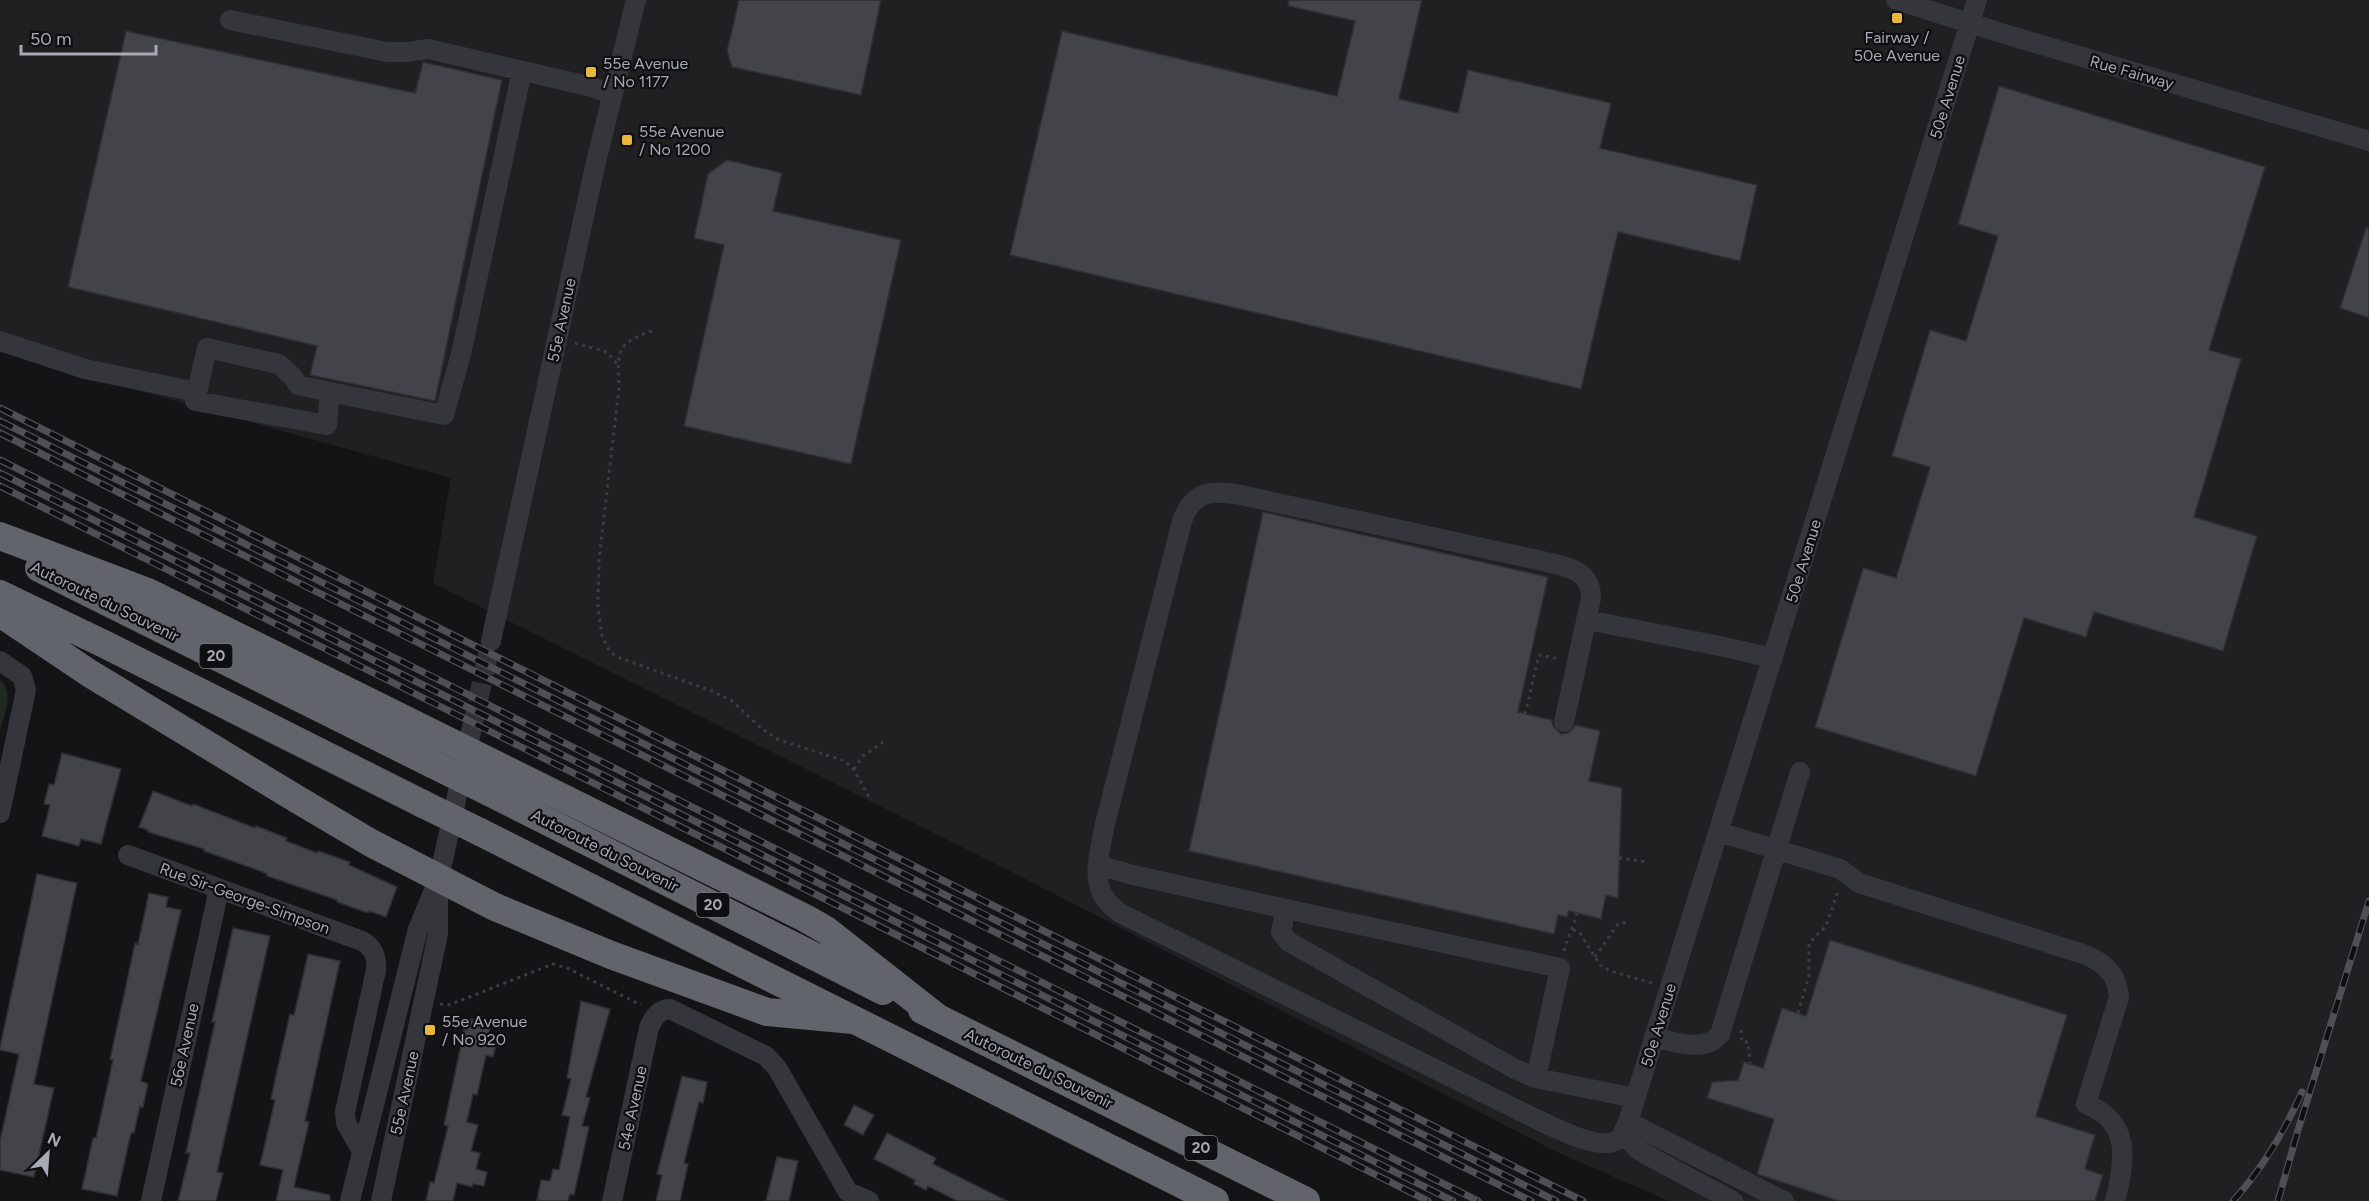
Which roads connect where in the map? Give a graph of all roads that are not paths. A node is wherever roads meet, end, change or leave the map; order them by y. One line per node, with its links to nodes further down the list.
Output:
1 (636, 0): 7 (street, 55e Avenue)
2 (1896, 0): 5 (street, Rue Fairway)
3 (1977, 0): 5 (street, 50e Avenue)
4 (230, 20): 6 (street)
5 (1970, 23): 8 (street, Rue Fairway); 18 (street, 50e Avenue)
6 (522, 71): 7 (street); 11 (street)
7 (612, 94): 17 (street, 55e Avenue)
8 (2369, 141)
9 (0, 342): 10 (street)
10 (197, 392): 11 (street); 11 (street)
11 (330, 392)
12 (0, 536): 21 (highway)
13 (0, 548): 31 (highway, Autoroute du Souvenir / 20, bridge)
14 (0, 594): 32 (highway, 20, bridge)
15 (0, 614): 28 (highway)
16 (1587, 620): 18 (street); 20 (street); 27 (street)
17 (491, 641)
18 (1773, 658): 24 (street, 50e Avenue)
19 (0, 661): 23 (street)
20 (1564, 722)
21 (469, 741): 28 (street, 55e Avenue); 31 (highway)
22 (1800, 772): 25 (street)
23 (0, 813)
24 (1719, 832): 25 (street); 33 (street, 50e Avenue)
25 (1777, 850): 33 (street); 50 (street)
26 (128, 855): 29 (street, Rue Sir-George-Simpson)
27 (1098, 865): 30 (street); 38 (street)
28 (439, 878): 32 (highway); 35 (street, 55e Avenue); 37 (street, 55e Avenue)
29 (219, 889): 39 (street, Rue Sir-George-Simpson); 41 (street, 56e Avenue)
30 (1286, 909): 34 (street); 34 (street)
31 (938, 1018): 47 (highway, Autoroute du Souvenir / 20)
32 (853, 1020): 46 (highway, 20)
33 (1654, 1037): 36 (street, 50e Avenue)
34 (1536, 1078): 36 (street)
35 (376, 1097): 37 (street); 39 (street, 55e Avenue)
36 (1635, 1098): 38 (street, 50e Avenue)
37 (402, 1102): 43 (street, 55e Avenue)
38 (1626, 1127): 48 (street); 49 (street)
39 (362, 1151): 42 (street, 55e Avenue)
40 (844, 1196): 44 (street, 54e Avenue); 45 (street)
41 (151, 1201)
42 (350, 1201)
43 (381, 1201)
44 (612, 1201)
45 (869, 1201)
46 (1215, 1201)
47 (1305, 1201)
48 (1734, 1201)
49 (1784, 1201)
50 (2115, 1201)

